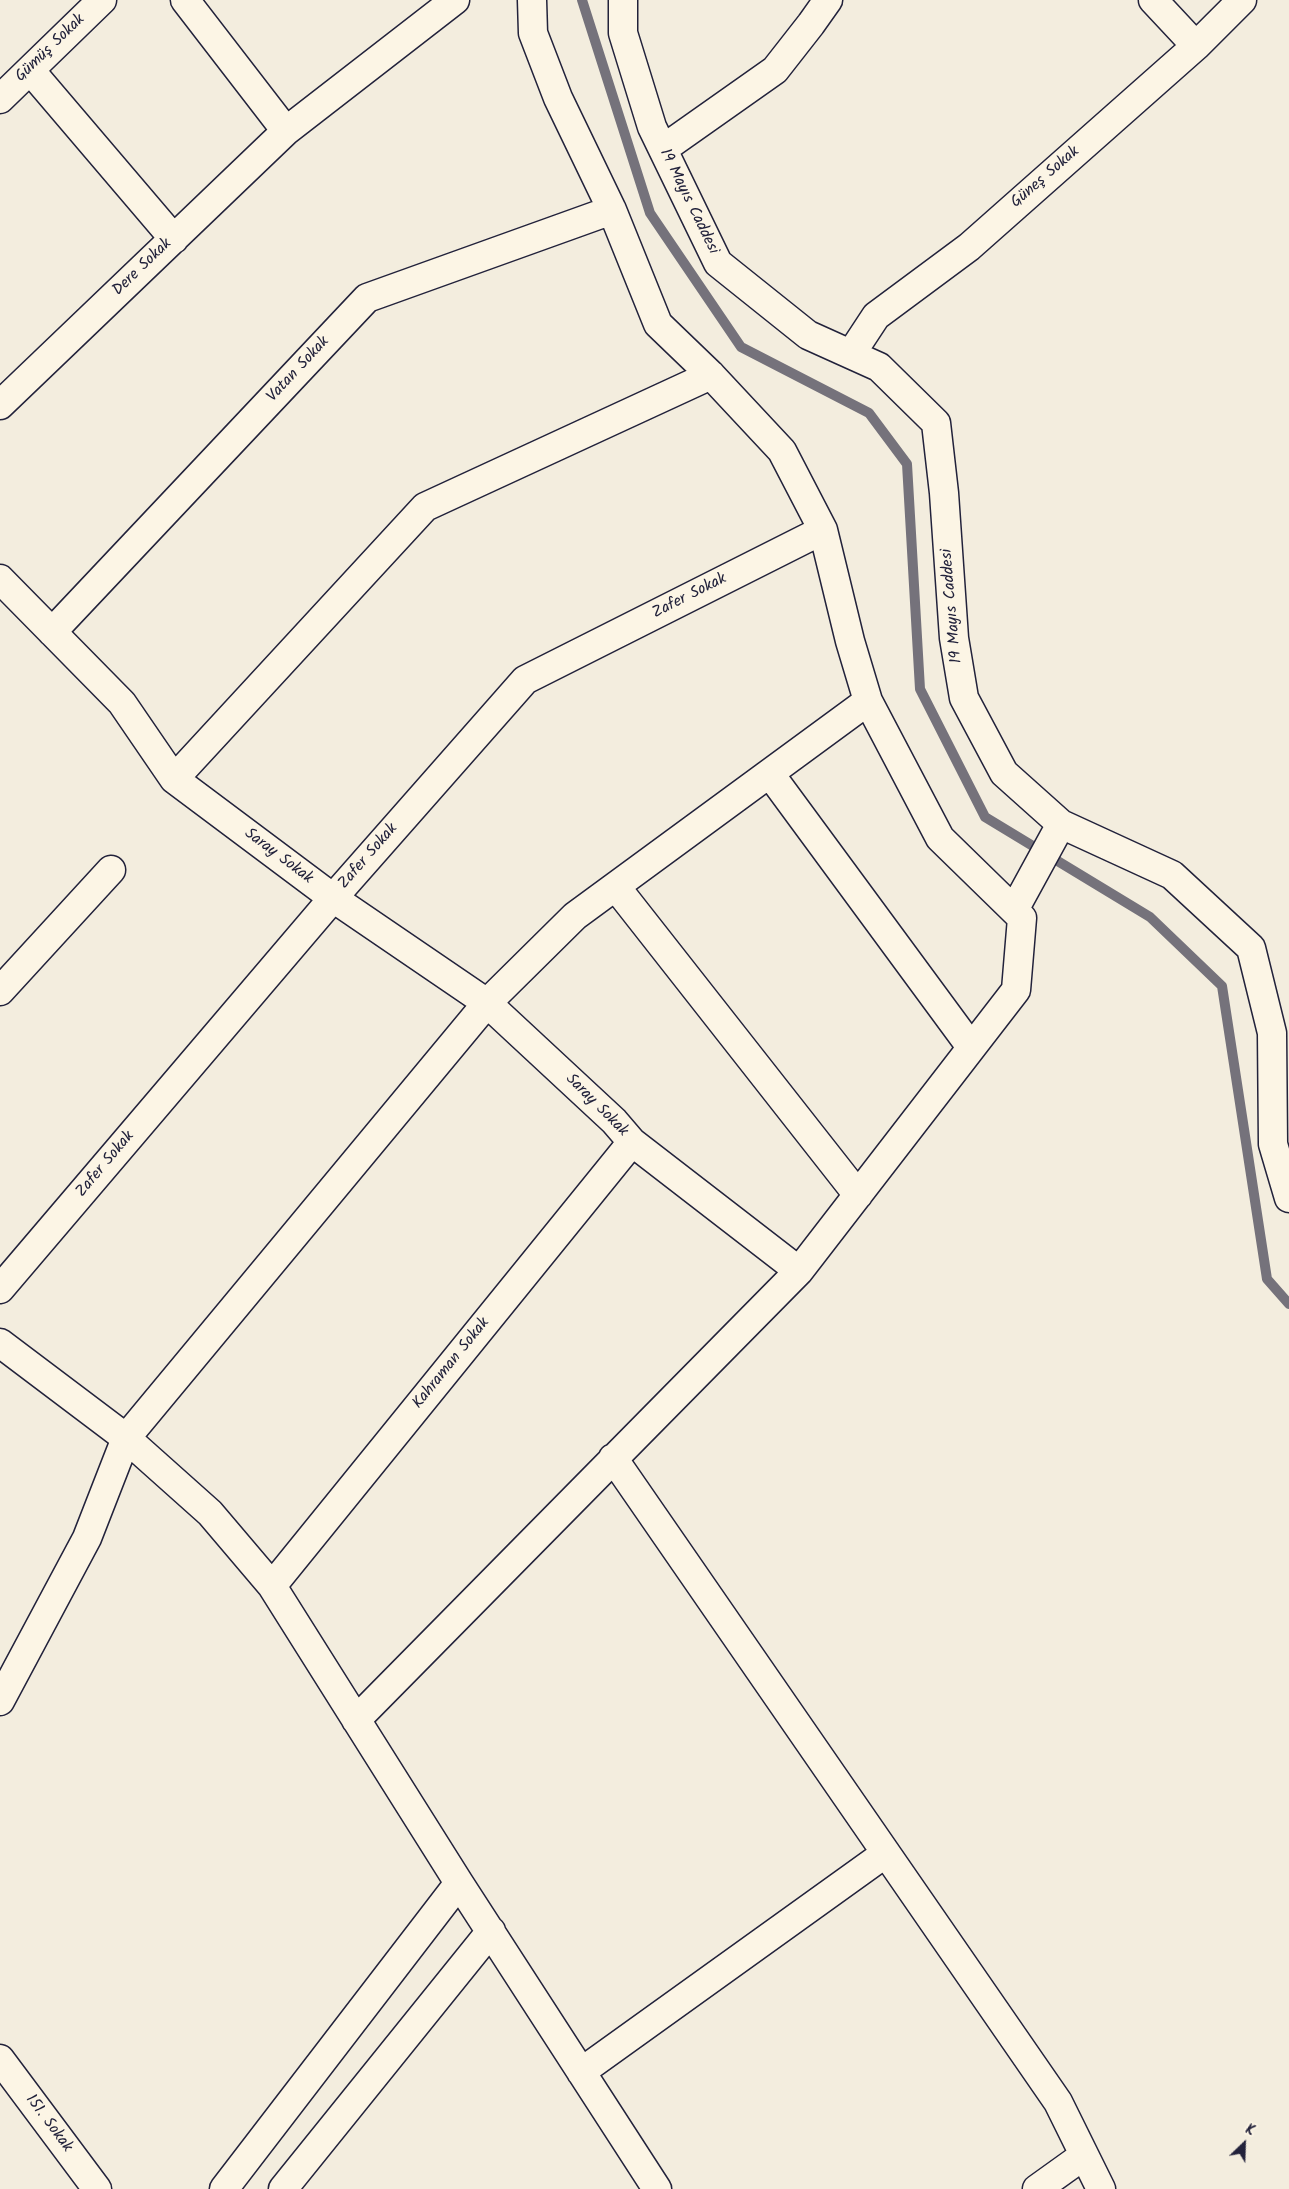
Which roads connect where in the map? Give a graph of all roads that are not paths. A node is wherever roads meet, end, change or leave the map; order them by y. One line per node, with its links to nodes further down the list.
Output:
1 (102, 0): 10 (street, Gümüş Sokak)
2 (186, 0): 12 (street)
3 (455, 0): 12 (street, Dere Sokak)
4 (532, 0): 14 (street)
5 (622, 0): 13 (street, 19 Mayıs Caddesi)
6 (828, 0): 13 (street)
7 (1153, 0): 9 (street)
8 (1242, 0): 9 (street, Güneş Sokak)
9 (1196, 46): 16 (street, Güneş Sokak)
10 (30, 70): 11 (street, Gümüş Sokak); 15 (street)
11 (0, 99)
12 (286, 131): 15 (street, Dere Sokak)
13 (663, 149): 16 (street, 19 Mayıs Caddesi)
14 (612, 210): 17 (street); 21 (street, Vatan Sokak)
15 (174, 239): 18 (street, Dere Sokak)
16 (851, 354): 25 (street, 19 Mayıs Caddesi)
17 (711, 376): 19 (street); 24 (street)
18 (0, 405)
19 (823, 530): 22 (street); 28 (street, Zafer Sokak)
20 (0, 579): 21 (street, Saray Sokak)
21 (52, 632): 24 (street, Saray Sokak)
22 (868, 702): 23 (street); 29 (street)
23 (770, 774): 27 (street); 32 (street)
24 (174, 779): 28 (street, Saray Sokak)
25 (1061, 824): 29 (street); 35 (street, 19 Mayıs Caddesi)
26 (111, 870): 30 (street)
27 (616, 887): 31 (street); 34 (street)
28 (333, 898): 31 (street, Saray Sokak); 37 (street, Zafer Sokak)
29 (1014, 910): 32 (street)
30 (0, 991)
31 (487, 1003): 33 (street, Saray Sokak); 39 (street)
32 (971, 1048): 34 (street)
33 (632, 1142): 36 (street, Saray Sokak); 41 (street, Kahraman Sokak)
34 (858, 1195): 36 (street)
35 (1289, 1198)
36 (799, 1271): 40 (street)
37 (0, 1289)
38 (0, 1343): 39 (street)
39 (126, 1438): 41 (street); 42 (street)
40 (613, 1458): 43 (street); 44 (street)
41 (272, 1586): 43 (street)
42 (0, 1701)
43 (356, 1720): 45 (street)
44 (886, 1853): 48 (street); 49 (street)
45 (459, 1883): 46 (street); 51 (street)
46 (490, 1931): 48 (street); 52 (street)
47 (0, 2059): 50 (street, 151. Sokak)
48 (581, 2072): 53 (street)
49 (1084, 2156): 54 (street); 55 (street)
50 (97, 2189)
51 (224, 2189)
52 (283, 2189)
53 (657, 2189)
54 (1037, 2189)
55 (1101, 2189)

